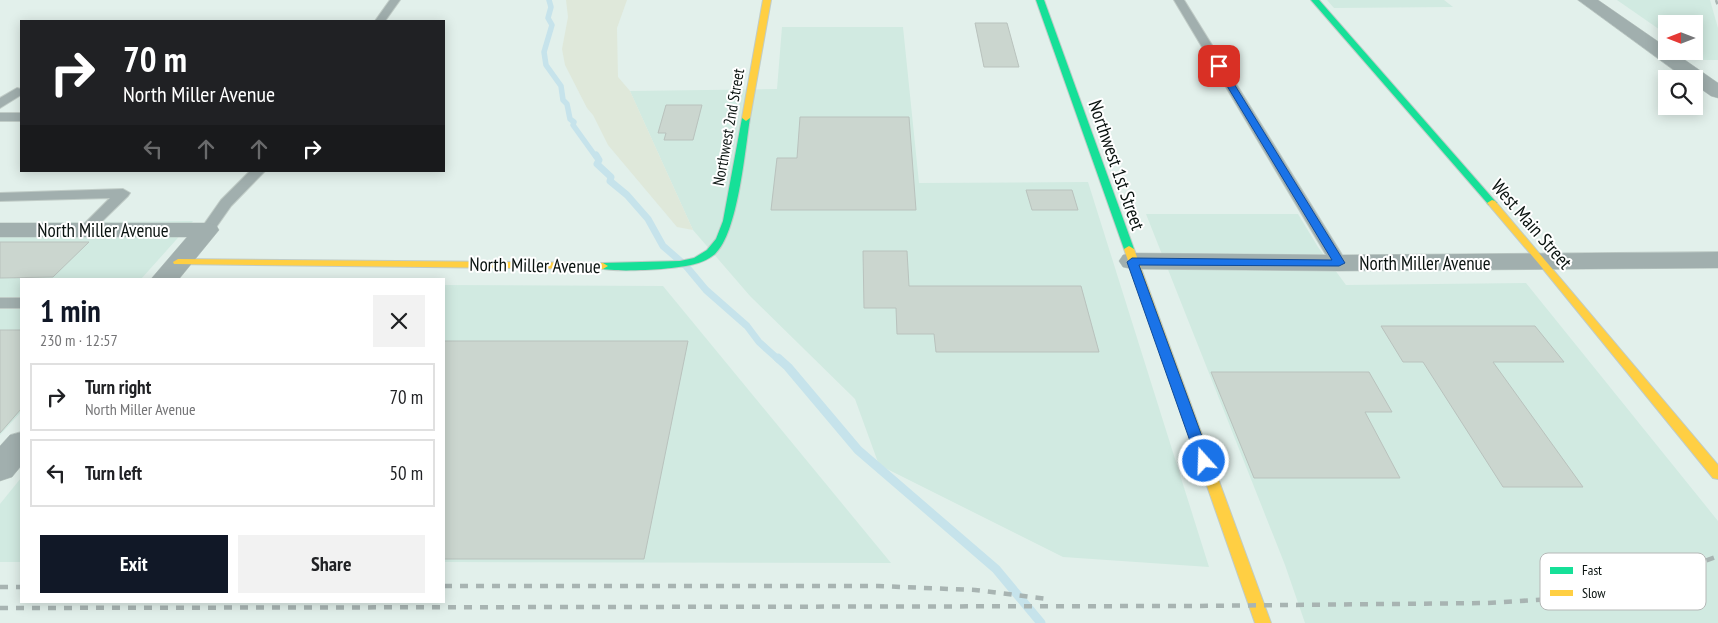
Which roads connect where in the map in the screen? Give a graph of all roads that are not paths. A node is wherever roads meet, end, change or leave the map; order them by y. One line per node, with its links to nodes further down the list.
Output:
1 (395, 0): 7 (lane)
2 (767, 0): 19 (street, Northwest 2nd Street)
3 (1040, 0): 21 (street, Northwest 1st Street)
4 (1179, 0): 23 (lane)
5 (1315, 0): 22 (street, West Main Street)
6 (1587, 0): 10 (street)
7 (381, 20)
8 (0, 92): 9 (lane)
9 (19, 92): 11 (lane)
10 (1718, 92)
11 (0, 104)
12 (0, 116): 13 (lane)
13 (20, 117)
14 (257, 172): 18 (lane)
15 (0, 197): 17 (lane)
16 (0, 230): 17 (street, North Miller Avenue)
17 (85, 230): 18 (street, North Miller Avenue)
18 (207, 230): 24 (street)
19 (707, 254): 24 (street, North Miller Avenue)
20 (1718, 260): 22 (street, North Miller Avenue)
21 (1132, 262): 23 (street, North Miller Avenue); 30 (street, Northwest 1st Street)
22 (1543, 262): 23 (street, North Miller Avenue); 29 (street, West Main Street)
23 (1339, 263)
24 (171, 270)
25 (0, 303): 26 (lane)
26 (20, 304)
27 (20, 445): 28 (street)
28 (0, 468)
29 (1718, 474)
30 (1262, 623)

